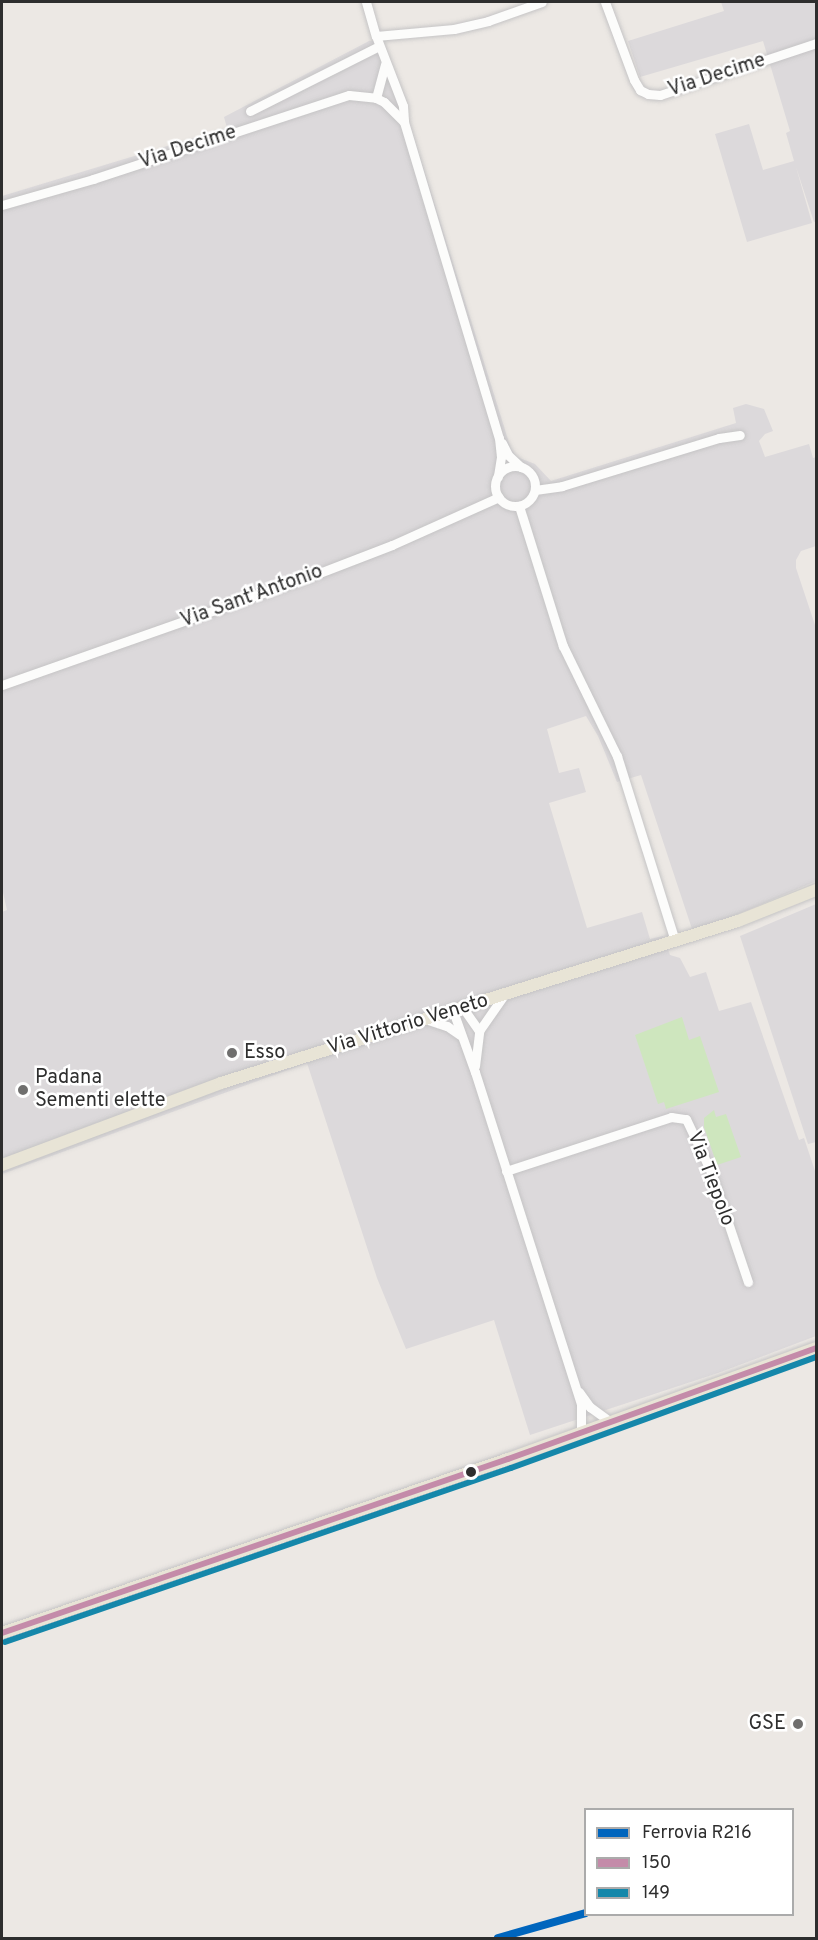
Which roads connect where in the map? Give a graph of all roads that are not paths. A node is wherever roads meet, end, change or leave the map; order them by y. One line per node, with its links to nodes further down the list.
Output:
1 (366, 2): 4 (street)
2 (542, 2): 4 (street)
3 (605, 2): 5 (street, Via Decime)
4 (376, 36): 6 (street)
5 (816, 43)
6 (380, 46): 7 (street); 10 (street)
7 (384, 58): 8 (street); 9 (street)
8 (395, 84): 9 (street); 11 (street)
9 (380, 100): 11 (street); 12 (street, Via Decime)
10 (250, 111)
11 (404, 122): 14 (street)
12 (2, 206)
13 (740, 435): 17 (street)
14 (499, 438): 15 (street); 16 (street)
15 (520, 467): 16 (street); 17 (street)
16 (498, 477): 18 (street)
17 (535, 490): 19 (street)
18 (499, 497): 19 (street); 20 (street, Via Sant'Antonio)
19 (519, 506): 22 (street)
20 (2, 685)
21 (816, 890): 22 (main road, Via Vittorio Veneto)
22 (675, 940): 23 (main road, Via Vittorio Veneto)
23 (504, 995): 24 (main road, Via Vittorio Veneto); 26 (street)
24 (458, 1010): 25 (main road, Via Vittorio Veneto); 26 (street); 27 (street)
25 (424, 1018): 27 (street); 29 (main road, Via Vittorio Veneto)
26 (479, 1031): 28 (street)
27 (460, 1035): 28 (street)
28 (475, 1072): 30 (street)
29 (2, 1165)
30 (506, 1172): 31 (street, Via Tiepolo); 33 (street)
31 (748, 1281)
32 (816, 1348): 35 (main road)
33 (574, 1385): 34 (street); 36 (street)
34 (590, 1407): 35 (street); 36 (street)
35 (609, 1421): 36 (main road)
36 (586, 1426): 37 (main road)
37 (2, 1634)

